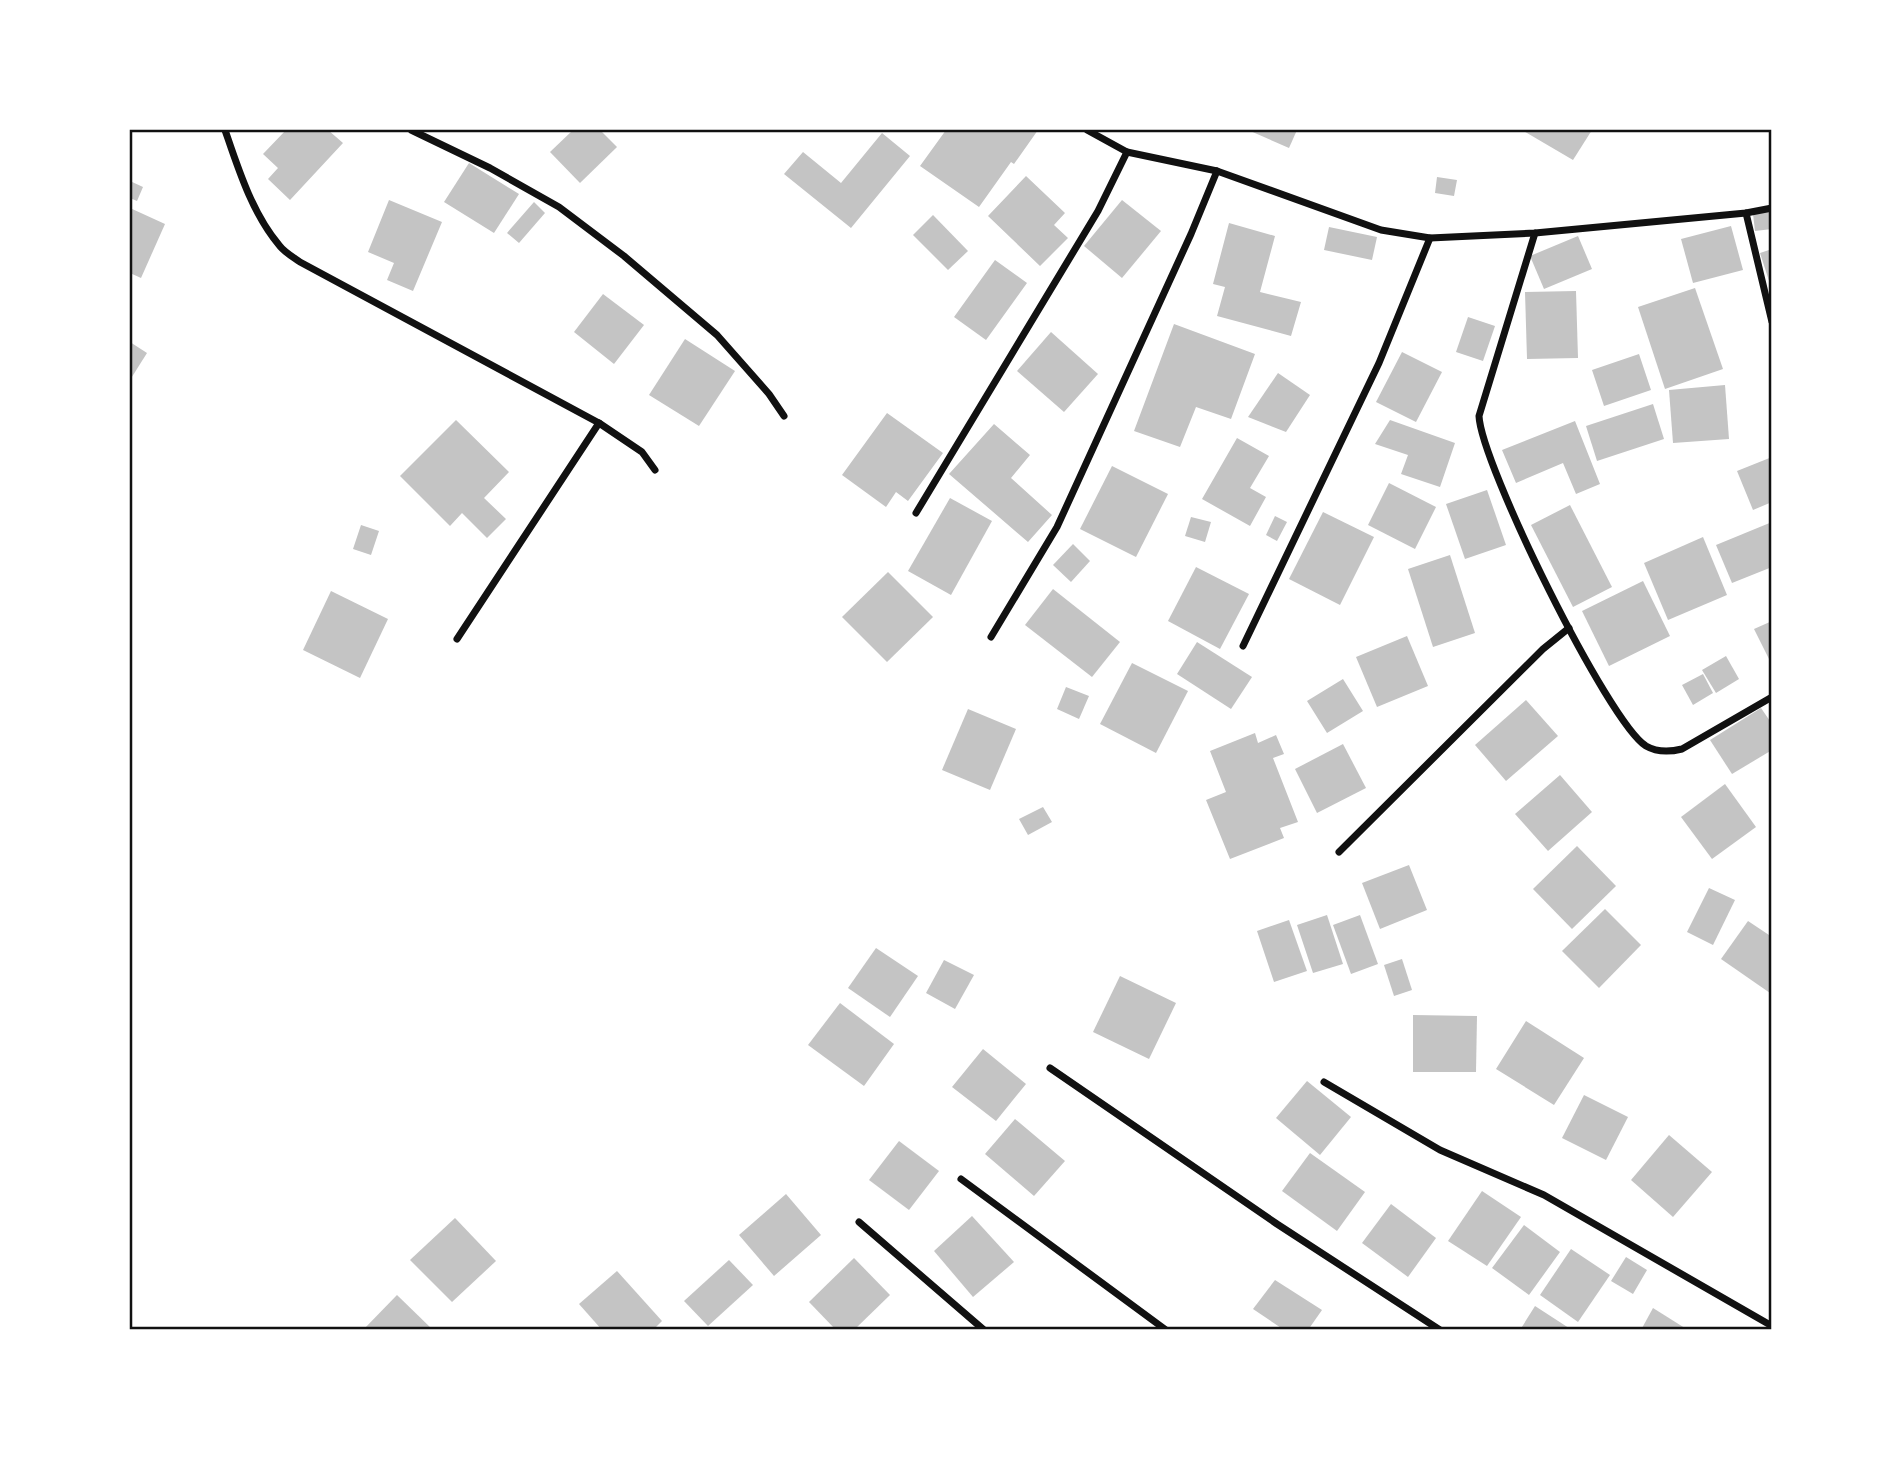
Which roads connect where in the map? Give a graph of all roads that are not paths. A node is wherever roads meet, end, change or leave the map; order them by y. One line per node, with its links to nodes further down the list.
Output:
1 (225, 130): 12 (street)
2 (411, 130): 11 (street)
3 (1087, 130): 4 (street)
4 (1127, 152): 5 (street); 14 (street)
5 (1217, 171): 9 (street); 16 (street)
6 (1772, 208): 7 (street)
7 (1746, 213): 8 (street); 10 (street)
8 (1535, 233): 9 (street); 15 (street)
9 (1430, 237): 18 (street)
10 (1772, 322)
11 (784, 416)
12 (599, 423): 13 (street); 17 (street)
13 (655, 470)
14 (916, 513)
15 (1569, 628): 19 (street); 20 (street)
16 (991, 637)
17 (457, 639)
18 (1243, 646)
19 (1772, 697)
20 (1339, 852)
21 (1049, 1068): 28 (street)
22 (1324, 1082): 25 (street)
23 (961, 1179): 27 (street)
24 (859, 1222): 26 (street)
25 (1772, 1326)
26 (984, 1329)
27 (1166, 1329)
28 (1440, 1329)

